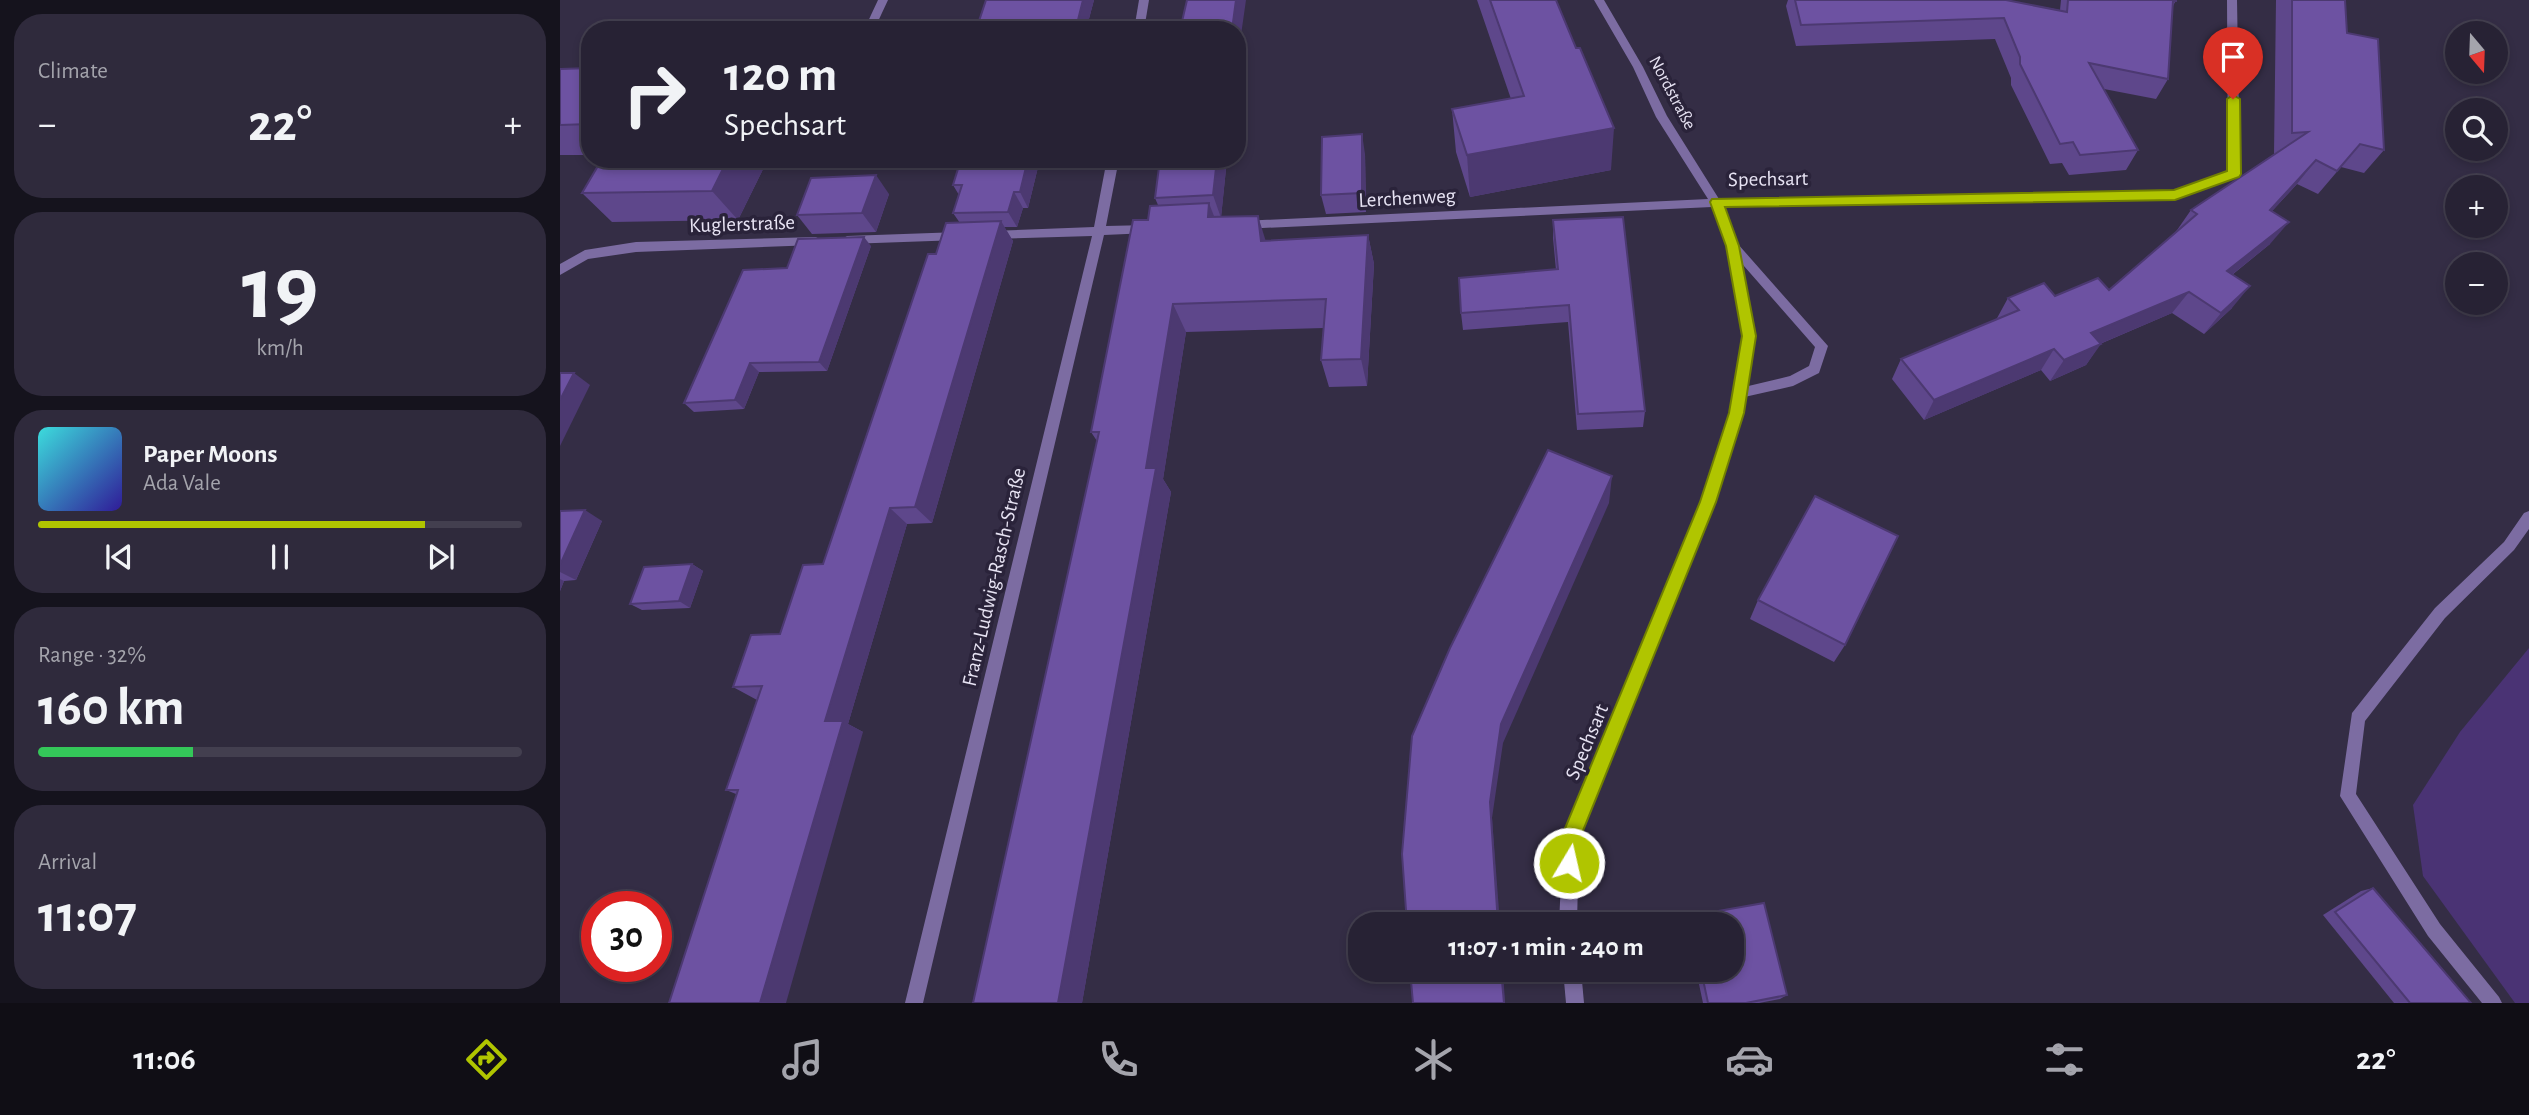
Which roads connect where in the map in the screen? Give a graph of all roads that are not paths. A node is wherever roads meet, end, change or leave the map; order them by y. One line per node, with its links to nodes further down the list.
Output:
1 (883, 0): 5 (street)
2 (1144, 0): 6 (street)
3 (1599, 0): 8 (street, Nordstraße)
4 (2232, 0): 8 (street, Spechsart)
5 (874, 21)
6 (1140, 21)
7 (1111, 168): 11 (street, Franz-Ludwig-Rasch-Straße)
8 (1716, 202): 9 (street, Lerchenweg); 14 (street, Spechsart)
9 (1222, 226)
10 (1167, 228): 11 (street)
11 (1099, 231): 13 (street); 20 (street, Franz-Ludwig-Rasch-Straße)
12 (826, 240): 15 (street, Kuglerstraße)
13 (840, 240)
14 (1732, 246): 16 (street, Spechsart); 16 (street)
15 (560, 270)
16 (1740, 393): 18 (street, Spechsart)
17 (2529, 517): 22 (street)
18 (1568, 912)
19 (1573, 982): 21 (street)
20 (914, 1003)
21 (1575, 1003)
22 (2493, 1003)

